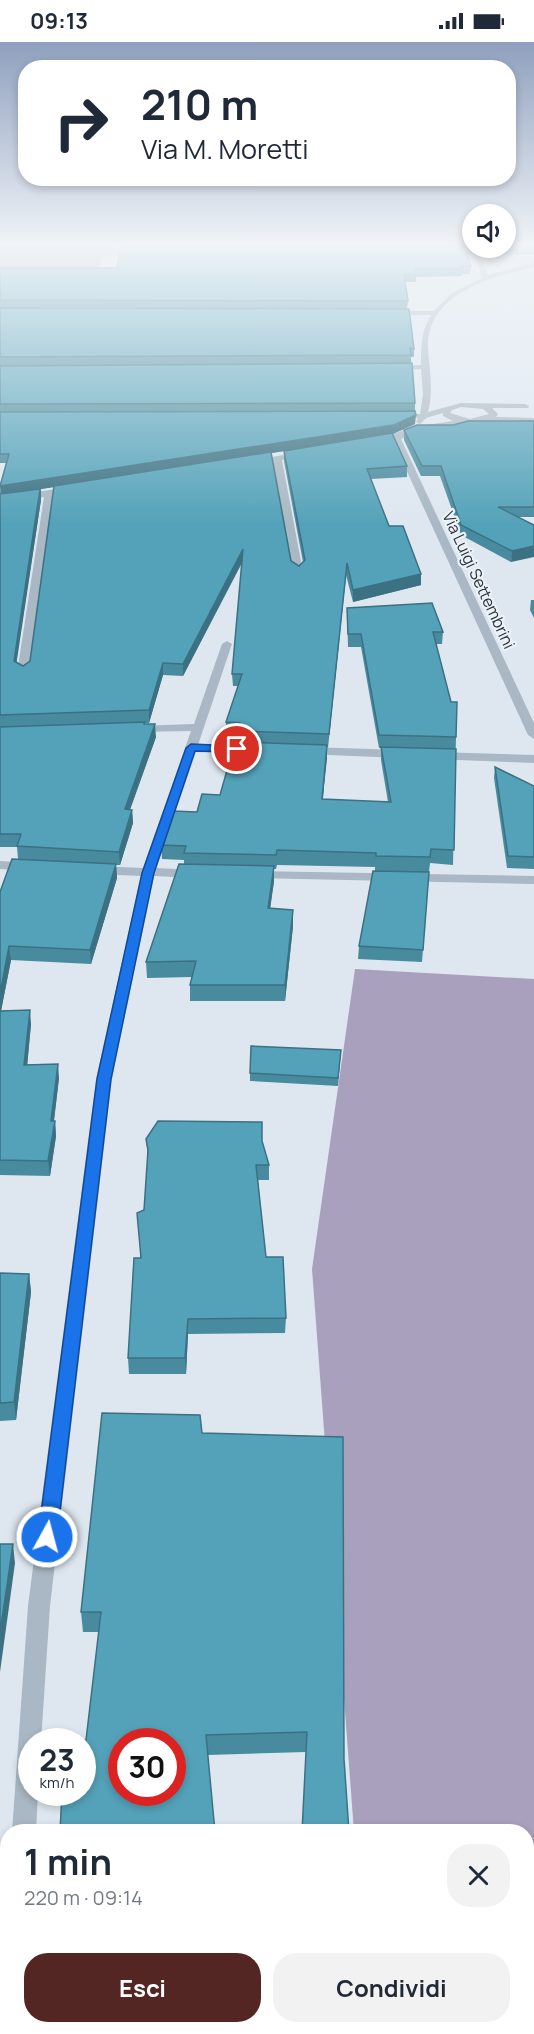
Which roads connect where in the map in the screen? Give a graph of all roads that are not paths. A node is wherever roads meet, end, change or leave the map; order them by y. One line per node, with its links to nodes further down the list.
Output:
1 (426, 338): 2 (street)
2 (425, 367): 3 (street); 4 (street)
3 (378, 368)
4 (429, 390): 5 (street); 6 (street)
5 (426, 405): 9 (street); 12 (street)
6 (461, 405): 8 (street); 10 (street)
7 (530, 405): 8 (street); 13 (street)
8 (478, 406): 13 (street)
9 (439, 412): 10 (street); 12 (street)
10 (449, 412): 15 (street)
11 (388, 416): 12 (street)
12 (423, 416): 16 (street)
13 (491, 418): 14 (street); 15 (street)
14 (534, 420)
15 (468, 421): 16 (street)
16 (415, 429): 17 (street)
17 (396, 438): 18 (street); 30 (street, Via Luigi Settembrini)
18 (364, 444)
19 (310, 453): 20 (street)
20 (277, 458): 21 (street); 25 (street)
21 (243, 464)
22 (83, 488): 23 (street)
23 (49, 493): 24 (street); 27 (street)
24 (0, 501)
25 (298, 572)
26 (227, 644): 28 (street)
27 (23, 673)
28 (198, 728): 29 (street); 31 (street)
29 (116, 730)
30 (534, 735)
31 (191, 748): 32 (street); 38 (street)
32 (262, 750)
33 (297, 751): 34 (street)
34 (534, 759)
35 (0, 865): 36 (street)
36 (46, 867)
37 (80, 869): 38 (street)
38 (148, 873): 39 (street); 42 (street)
39 (207, 874)
40 (242, 875): 41 (street)
41 (534, 880)
42 (25, 1824)

